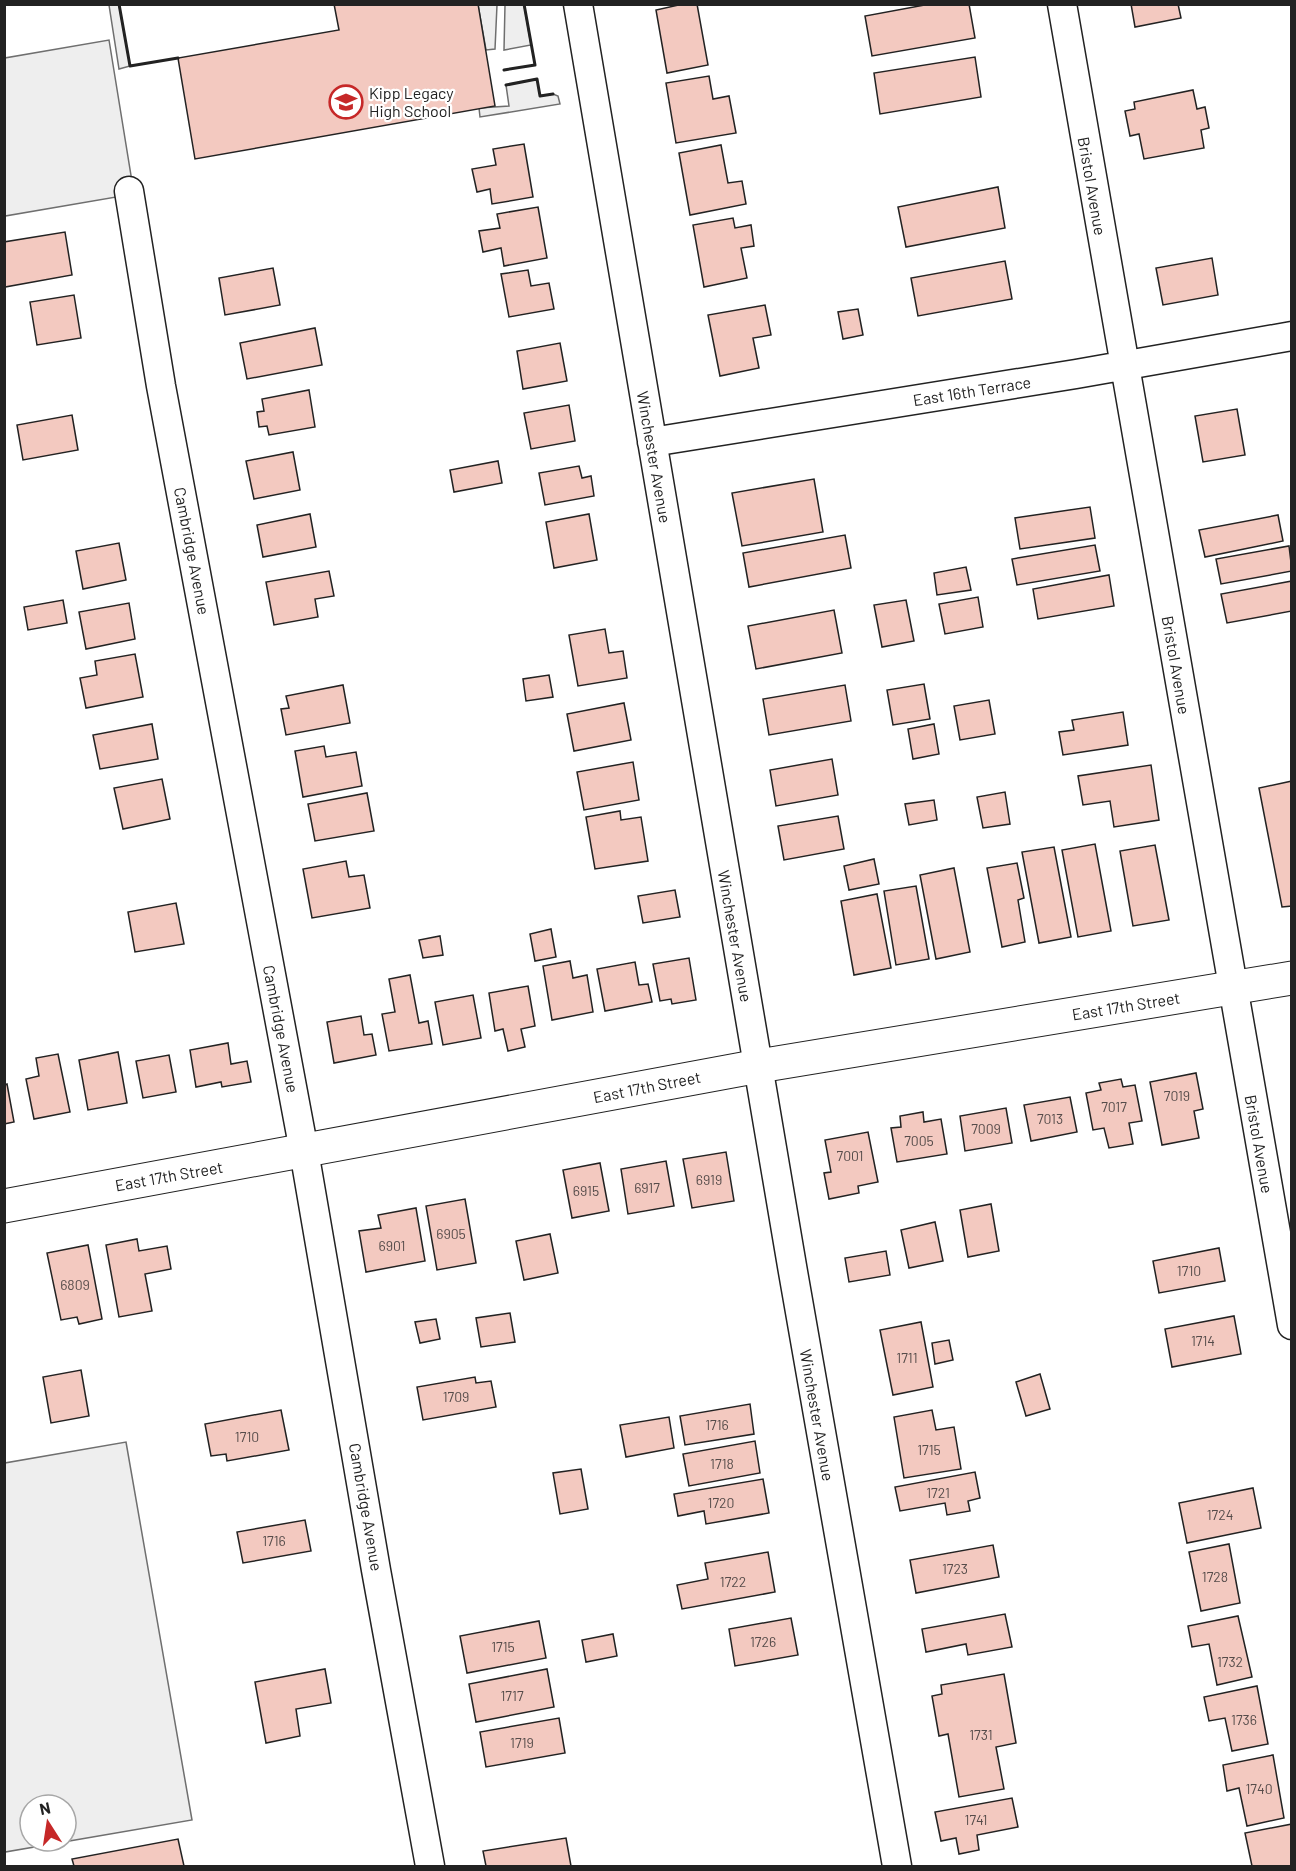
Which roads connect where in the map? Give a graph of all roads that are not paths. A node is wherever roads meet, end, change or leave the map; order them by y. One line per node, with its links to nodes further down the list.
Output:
1 (578, 4): 6 (street, Winchester Avenue)
2 (1062, 4): 5 (street, Bristol Avenue)
3 (129, 191): 10 (street, Cambridge Avenue)
4 (1292, 336): 5 (street, East 16th Terrace)
5 (1123, 366): 6 (street, East 16th Terrace); 8 (street, Bristol Avenue)
6 (652, 442): 9 (street, Winchester Avenue)
7 (1292, 978): 8 (street, East 17th Street)
8 (1232, 988): 9 (street, East 17th Street); 12 (street, Bristol Avenue)
9 (759, 1066): 10 (street, East 17th Street); 14 (street, Winchester Avenue)
10 (304, 1151): 11 (street, East 17th Street); 13 (street, Cambridge Avenue)
11 (4, 1206)
12 (1292, 1325)
13 (430, 1866)
14 (897, 1866)

